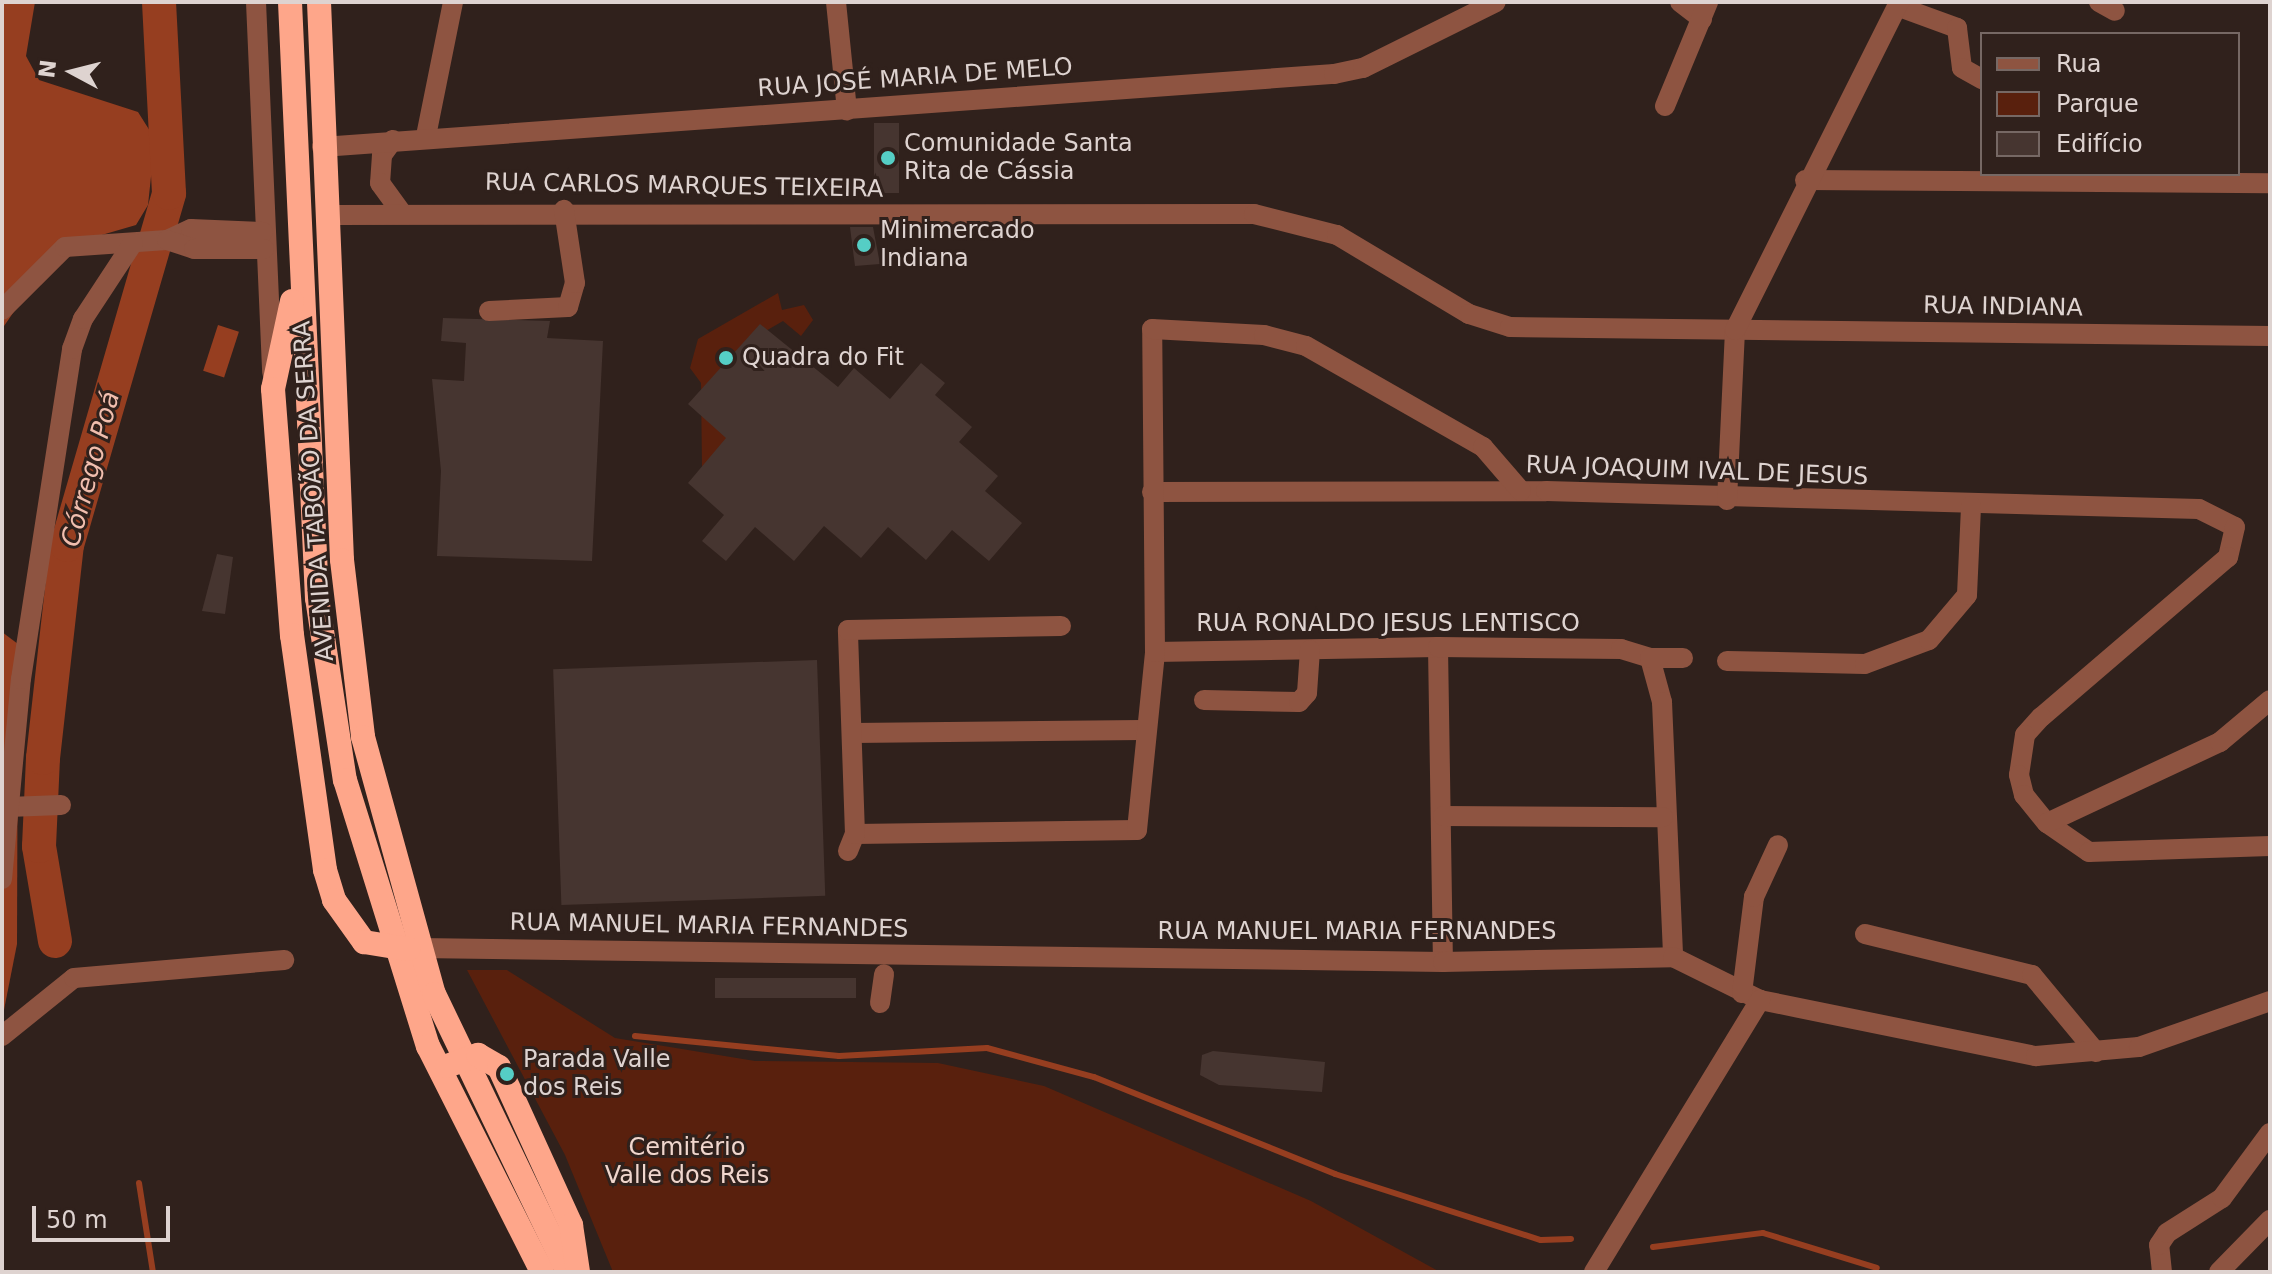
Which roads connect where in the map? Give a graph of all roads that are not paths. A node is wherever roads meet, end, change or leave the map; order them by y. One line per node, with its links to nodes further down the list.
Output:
1 (256, 2): 22 (street)
2 (290, 2): 24 (highway, AVENIDA TABOÃO DA SERRA)
3 (319, 2): 16 (highway, AVENIDA TABOÃO DA SERRA)
4 (453, 2): 14 (street)
5 (836, 2): 13 (street)
6 (1496, 2): 9 (street, RUA JOSÉ MARIA DE MELO)
7 (1680, 2): 10 (street)
8 (1898, 4): 11 (street); 17 (street)
9 (1467, 5): 13 (street, RUA JOSÉ MARIA DE MELO)
10 (1705, 11): 12 (street)
11 (1980, 78)
12 (1665, 106)
13 (847, 110): 14 (street, RUA JOSÉ MARIA DE MELO)
14 (426, 136): 15 (street, RUA JOSÉ MARIA DE MELO)
15 (393, 140): 16 (street, RUA JOSÉ MARIA DE MELO); 20 (street)
16 (322, 147): 21 (highway, AVENIDA TABOÃO DA SERRA)
17 (1805, 180): 18 (street); 27 (street)
18 (2270, 183)
19 (564, 210): 20 (street, RUA CARLOS MARQUES TEIXEIRA); 26 (street); 27 (street, RUA CARLOS MARQUES TEIXEIRA)
20 (402, 213): 21 (street, RUA CARLOS MARQUES TEIXEIRA)
21 (326, 215): 54 (highway, AVENIDA TABOÃO DA SERRA)
22 (263, 240): 23 (street); 29 (street)
23 (150, 241): 25 (street); 46 (street)
24 (299, 271): 29 (highway); 54 (highway, AVENIDA TABOÃO DA SERRA)
25 (2, 310)
26 (489, 311)
27 (1735, 330): 28 (street, RUA INDIANA); 32 (street)
28 (2270, 336)
29 (273, 389): 54 (highway)
30 (1521, 491): 31 (street, RUA JOAQUIM IVAL DE JESUS); 31 (street); 32 (street, RUA JOAQUIM IVAL DE JESUS)
31 (1152, 492): 37 (street)
32 (1727, 500): 33 (street, RUA JOAQUIM IVAL DE JESUS)
33 (1971, 506): 40 (street); 49 (street, RUA JOAQUIM IVAL DE JESUS)
34 (1061, 626): 44 (street)
35 (1438, 647): 36 (street, RUA RONALDO JESUS LENTISCO); 38 (street, RUA RONALDO JESUS LENTISCO); 47 (street)
36 (1310, 650): 37 (street, RUA RONALDO JESUS LENTISCO); 41 (street)
37 (1155, 652): 43 (street)
38 (1650, 658): 39 (street, RUA RONALDO JESUS LENTISCO); 48 (street)
39 (1683, 658)
40 (1727, 661)
41 (1204, 700)
42 (2270, 700): 49 (street)
43 (1142, 730): 44 (street); 44 (street)
44 (853, 733)
45 (61, 805): 46 (street)
46 (18, 807): 52 (street)
47 (1443, 816): 48 (street); 57 (street)
48 (1663, 817): 55 (street)
49 (2047, 823): 51 (street)
50 (1778, 845): 59 (street)
51 (2270, 846)
52 (2, 879)
53 (1865, 934): 63 (street)
54 (407, 949): 57 (street, RUA MANUEL MARIA FERNANDES); 64 (highway, AVENIDA TABOÃO DA SERRA); 65 (highway, AVENIDA TABOÃO DA SERRA)
55 (1673, 957): 57 (street, RUA MANUEL MARIA FERNANDES); 59 (street, RUA MANUEL MARIA FERNANDES)
56 (284, 960): 62 (street)
57 (1443, 962)
58 (884, 974): 61 (street)
59 (1751, 996): 63 (street, RUA MANUEL MARIA FERNANDES); 71 (street)
60 (2270, 1001): 63 (street, RUA MANUEL MARIA FERNANDES)
61 (880, 1003)
62 (2, 1036)
63 (2096, 1052)
64 (462, 1060): 65 (highway); 69 (highway, AVENIDA TABOÃO DA SERRA); 70 (highway)
65 (438, 1070): 68 (highway, AVENIDA TABOÃO DA SERRA)
66 (2270, 1133): 72 (street)
67 (2270, 1220): 73 (street)
68 (542, 1272)
69 (568, 1272)
70 (578, 1272)
71 (1594, 1272)
72 (2162, 1272)
73 (2219, 1272)

